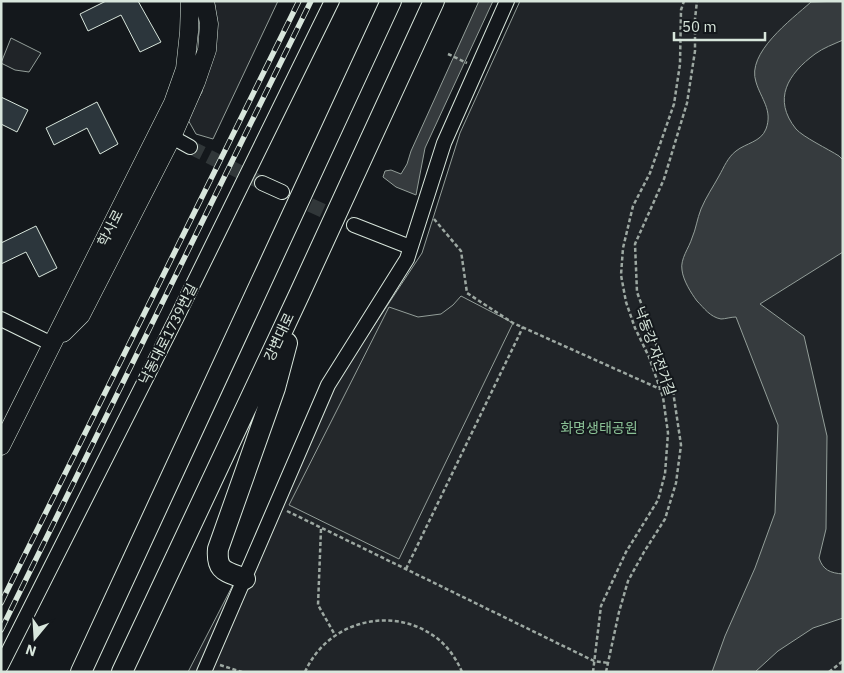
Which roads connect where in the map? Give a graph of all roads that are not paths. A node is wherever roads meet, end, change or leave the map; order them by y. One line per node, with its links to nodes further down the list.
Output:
1 (190, 1): 15 (main road, 학사로)
2 (205, 1): 7 (main road)
3 (332, 1): 18 (street, 낙동대로1739번길)
4 (390, 1): 20 (highway)
5 (434, 1): 13 (highway, 강변대로)
6 (507, 1): 12 (street)
7 (172, 137): 8 (street); 15 (main road)
8 (190, 147)
9 (262, 183): 10 (street)
10 (282, 192)
11 (354, 225): 12 (street)
12 (410, 246): 17 (street)
13 (299, 295): 17 (highway); 21 (highway, 강변대로)
14 (1, 319): 15 (street)
15 (52, 344): 16 (main road, 학사로)
16 (1, 446)
17 (244, 578): 19 (street)
18 (1, 666)
19 (206, 667)
20 (81, 672)
21 (122, 672)

